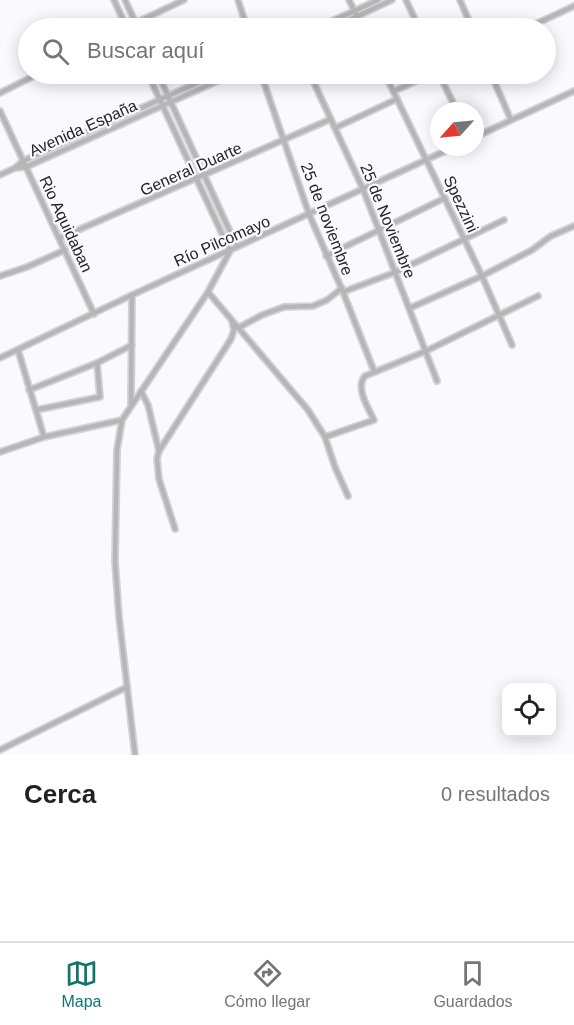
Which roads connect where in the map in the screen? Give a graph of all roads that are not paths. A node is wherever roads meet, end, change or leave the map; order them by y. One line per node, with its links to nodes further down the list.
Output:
1 (114, 0): 12 (street)
2 (124, 0): 13 (street)
3 (184, 0): 14 (street)
4 (238, 0): 15 (street)
5 (349, 0): 11 (street)
6 (378, 0): 11 (street)
7 (392, 0): 11 (street)
8 (406, 0): 19 (street)
9 (460, 0): 20 (street)
10 (574, 6): 21 (street)
11 (356, 14): 16 (street); 17 (street); 18 (street)
12 (122, 18)
13 (132, 18)
14 (151, 18)
15 (244, 18)
16 (345, 18)
17 (349, 18)
18 (358, 18)
19 (414, 18)
20 (468, 18)
21 (548, 18)
22 (18, 84): 35 (street)
23 (153, 84): 38 (street)
24 (163, 84): 36 (street)
25 (197, 84): 36 (street, Avenida España)
26 (206, 84): 36 (street, Avenida España)
27 (265, 84): 45 (street, 25 de noviembre)
28 (315, 84): 41 (street, 25 de Noviembre)
29 (390, 84): 33 (street, Spezzini)
30 (409, 84): 33 (street)
31 (445, 84): 39 (street)
32 (495, 84): 42 (street)
33 (394, 91): 37 (street, Spezzini)
34 (574, 91): 42 (street)
35 (0, 93)
36 (169, 98): 38 (street, Avenida España); 50 (street)
37 (397, 99): 43 (street); 47 (street, Spezzini)
38 (161, 102): 48 (street, Avenida España); 51 (street)
39 (453, 102)
40 (0, 111): 48 (street, Rio Aquidaban)
41 (331, 119): 43 (street, 25 de Noviembre); 45 (street, General Duarte)
42 (511, 120): 44 (street)
43 (335, 128): 52 (street, 25 de Noviembre)
44 (484, 133)
45 (285, 141): 50 (street, General Duarte); 54 (street, 25 de noviembre)
46 (435, 156): 47 (street, Río Pilcomayo)
47 (427, 160): 52 (street, Río Pilcomayo); 53 (street, Spezzini)
48 (25, 164): 49 (street, Avenida España); 58 (street, Rio Aquidaban)
49 (0, 175)
50 (205, 176): 51 (street, General Duarte); 60 (street)
51 (196, 179): 58 (street, General Duarte); 62 (street)
52 (363, 189): 54 (street, Río Pilcomayo); 57 (street, 25 de Noviembre)
53 (445, 198): 57 (street); 59 (street, Spezzini)
54 (309, 214): 60 (street, Río Pilcomayo); 63 (street, 25 de noviembre)
55 (504, 220): 59 (street)
56 (574, 226): 66 (street)
57 (379, 230): 63 (street); 64 (street, 25 de Noviembre)
58 (60, 238): 61 (street, Rio Aquidaban)
59 (464, 239): 64 (street); 66 (street, Spezzini)
60 (237, 247): 62 (street, Río Pilcomayo)
61 (65, 250): 65 (street); 72 (street, Rio Aquidaban)
62 (230, 251): 68 (street); 69 (street, Río Pilcomayo)
63 (326, 256): 67 (street, 25 de noviembre)
64 (396, 272): 67 (street); 71 (street, 25 de Noviembre)
65 (0, 276)
66 (482, 276): 71 (street); 73 (street, Spezzini)
67 (343, 290): 75 (street); 82 (street, 25 de noviembre)
68 (208, 292): 74 (street); 85 (street)
69 (132, 295): 72 (street, Río Pilcomayo); 76 (street)
70 (538, 296): 73 (street)
71 (410, 308): 79 (street, 25 de Noviembre)
72 (94, 314): 78 (street, Río Pilcomayo)
73 (499, 315): 77 (street, Spezzini); 79 (street)
74 (232, 321): 75 (street); 91 (street)
75 (238, 328): 89 (street)
76 (132, 345): 81 (street); 86 (street)
77 (512, 345)
78 (18, 350): 80 (street, Río Pilcomayo); 84 (street)
79 (426, 351): 82 (street); 83 (street, 25 de Noviembre)
80 (0, 358)
81 (97, 363): 84 (street); 87 (street)
82 (374, 371): 89 (street)
83 (437, 381)
84 (29, 390): 87 (street)
85 (141, 391): 86 (street); 91 (street)
86 (131, 406): 88 (street)
87 (36, 410): 90 (street)
88 (122, 420): 90 (street); 95 (street)
89 (325, 437): 93 (street)
90 (44, 438): 92 (street)
91 (159, 451): 94 (street)
92 (0, 452)
93 (348, 496)
94 (175, 529)
95 (127, 687): 96 (street); 97 (street)
96 (0, 750)
97 (135, 755)

